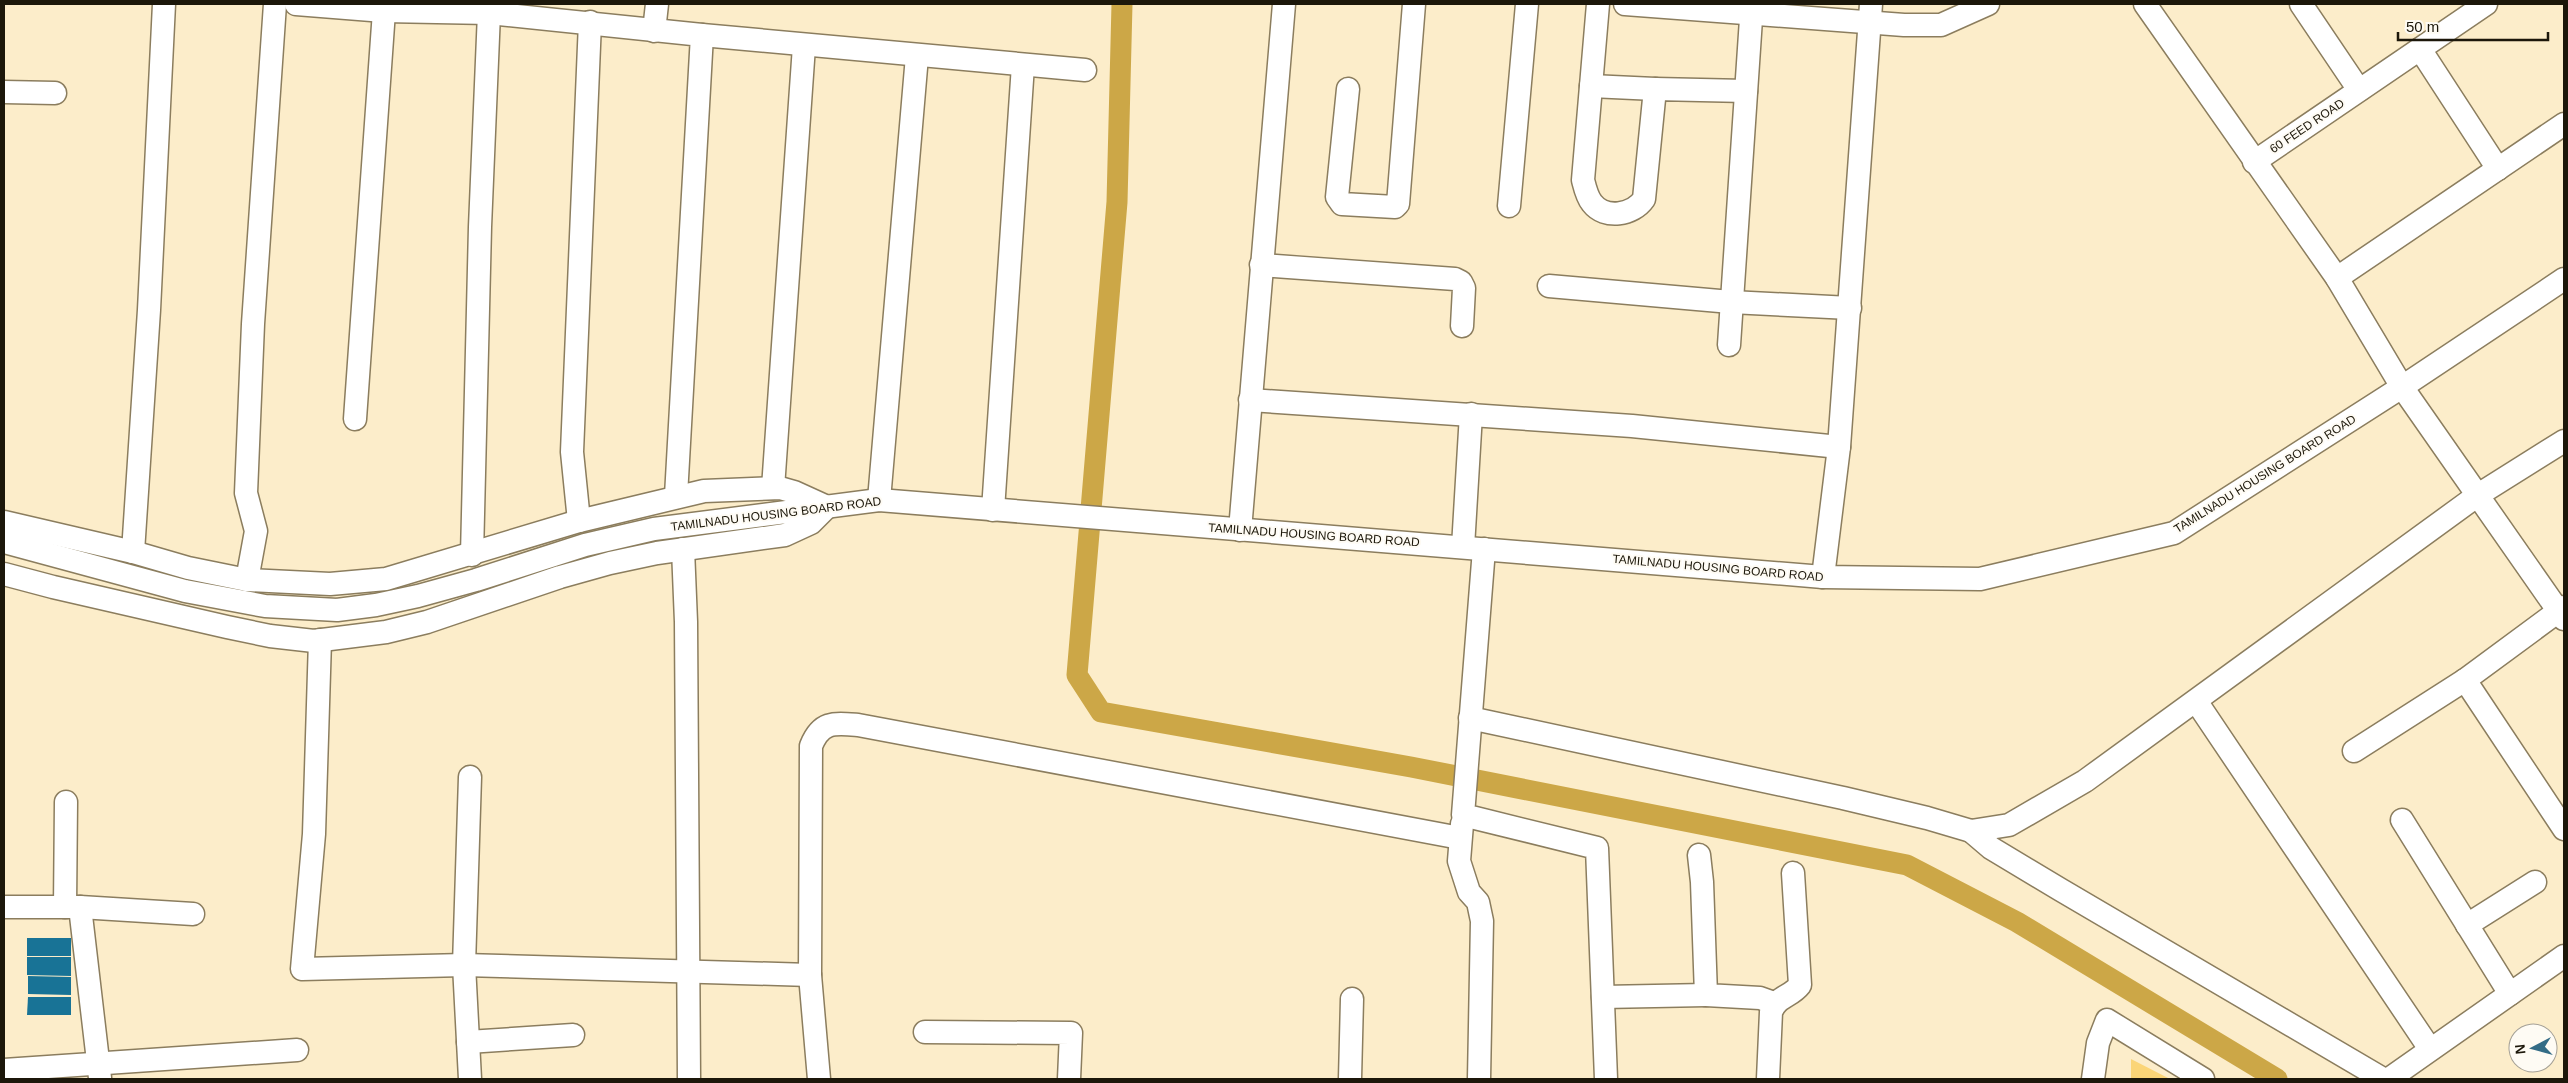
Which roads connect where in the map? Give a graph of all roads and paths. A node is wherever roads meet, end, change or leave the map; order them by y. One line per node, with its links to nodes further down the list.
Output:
1 (164, 4): 63 (street)
2 (275, 4): 67 (street)
3 (296, 4): 15 (street)
4 (656, 4): 19 (street)
5 (1284, 4): 37 (street)
6 (1414, 4): 27 (street)
7 (1527, 4): 36 (street)
8 (1598, 4): 26 (street)
9 (1625, 4): 14 (street)
10 (1988, 4): 16 (street)
11 (2144, 4): 34 (street)
12 (2302, 4): 29 (street)
13 (2486, 4): 22 (street, 60 FEED ROAD)
14 (1752, 8): 16 (street); 30 (street)
15 (384, 11): 17 (street); 48 (street)
16 (1870, 12): 42 (street)
17 (489, 14): 18 (street); 64 (street)
18 (590, 22): 19 (street); 57 (street)
19 (654, 31): 20 (street)
20 (702, 35): 21 (street); 53 (street)
21 (804, 46): 23 (street); 51 (street)
22 (2420, 48): 29 (street, 60 FEED ROAD); 35 (street)
23 (917, 56): 24 (street); 54 (street)
24 (1023, 65): 25 (street); 56 (street)
25 (1085, 70)
26 (1591, 86): 28 (street); 28 (street)
27 (1348, 89)
28 (1655, 89): 30 (street)
29 (2360, 90): 34 (street, 60 FEED ROAD)
30 (1746, 91): 41 (street)
31 (4, 92): 32 (street)
32 (55, 93)
33 (2564, 124): 35 (street)
34 (2254, 162): 38 (street)
35 (2498, 169): 38 (street)
36 (1508, 206)
37 (1262, 265): 43 (street); 46 (street)
38 (2337, 278): 45 (street)
39 (2564, 279): 45 (street, TAMILNADU HOUSING BOARD ROAD)
40 (1549, 286): 41 (street)
41 (1731, 302): 42 (street); 44 (street)
42 (1850, 308): 50 (street)
43 (1462, 326)
44 (1729, 345)
45 (2402, 387): 52 (street); 66 (street, TAMILNADU HOUSING BOARD ROAD)
46 (1250, 400): 47 (street); 59 (street)
47 (1470, 414): 50 (street); 61 (street)
48 (355, 419)
49 (2564, 441): 52 (street)
50 (1840, 447): 66 (street)
51 (772, 488): 53 (street); 55 (street)
52 (2478, 495): 68 (street); 71 (street)
53 (676, 496): 57 (street)
54 (879, 500): 55 (street, TAMILNADU HOUSING BOARD ROAD); 56 (street, TAMILNADU HOUSING BOARD ROAD)
55 (827, 507): 60 (street, TAMILNADU HOUSING BOARD ROAD); 62 (street)
56 (993, 510): 59 (street, TAMILNADU HOUSING BOARD ROAD)
57 (579, 521): 64 (street)
58 (4, 522): 63 (street)
59 (1240, 530): 61 (street, TAMILNADU HOUSING BOARD ROAD)
60 (4, 542)
61 (1474, 548): 66 (street, TAMILNADU HOUSING BOARD ROAD); 72 (street)
62 (683, 549): 69 (street); 90 (street)
63 (133, 552): 67 (street)
64 (472, 555): 67 (street)
65 (4, 574): 69 (street)
66 (1823, 577)
67 (247, 580)
68 (2562, 612): 70 (street)
69 (320, 640): 89 (street)
70 (2465, 680): 73 (street); 78 (street)
71 (2196, 701): 79 (street); 101 (street)
72 (1470, 718): 76 (street); 79 (street)
73 (2354, 750)
74 (470, 777): 89 (street)
75 (66, 802): 85 (street)
76 (1463, 807): 80 (street); 94 (street)
77 (2402, 820): 87 (street)
78 (2564, 829)
79 (1971, 832): 114 (street)
80 (1460, 838): 91 (street); 109 (street)
81 (1699, 855): 93 (street)
82 (1793, 873): 96 (street)
83 (2535, 882): 87 (street)
84 (4, 907): 85 (street)
85 (73, 907): 86 (street); 103 (street)
86 (193, 914)
87 (2467, 925): 92 (street)
88 (2564, 956): 92 (street)
89 (464, 965): 90 (street); 99 (street)
90 (688, 972): 91 (street); 105 (street)
91 (810, 975): 106 (street)
92 (2510, 994): 101 (street)
93 (1706, 995): 94 (street); 96 (street)
94 (1603, 996): 110 (street)
95 (1352, 999): 108 (street)
96 (1774, 1003): 111 (street)
97 (925, 1032): 107 (street)
98 (573, 1035): 99 (street)
99 (468, 1042): 104 (street)
100 (297, 1050): 103 (street)
101 (2430, 1050): 115 (street)
102 (4, 1070): 103 (street)
103 (99, 1072)
104 (470, 1079)
105 (689, 1079)
106 (819, 1079)
107 (1069, 1079)
108 (1350, 1079)
109 (1479, 1079)
110 (1606, 1079)
111 (1768, 1079)
112 (2093, 1079): 113 (street)
113 (2203, 1079)
114 (2383, 1079)
115 (2388, 1079)

